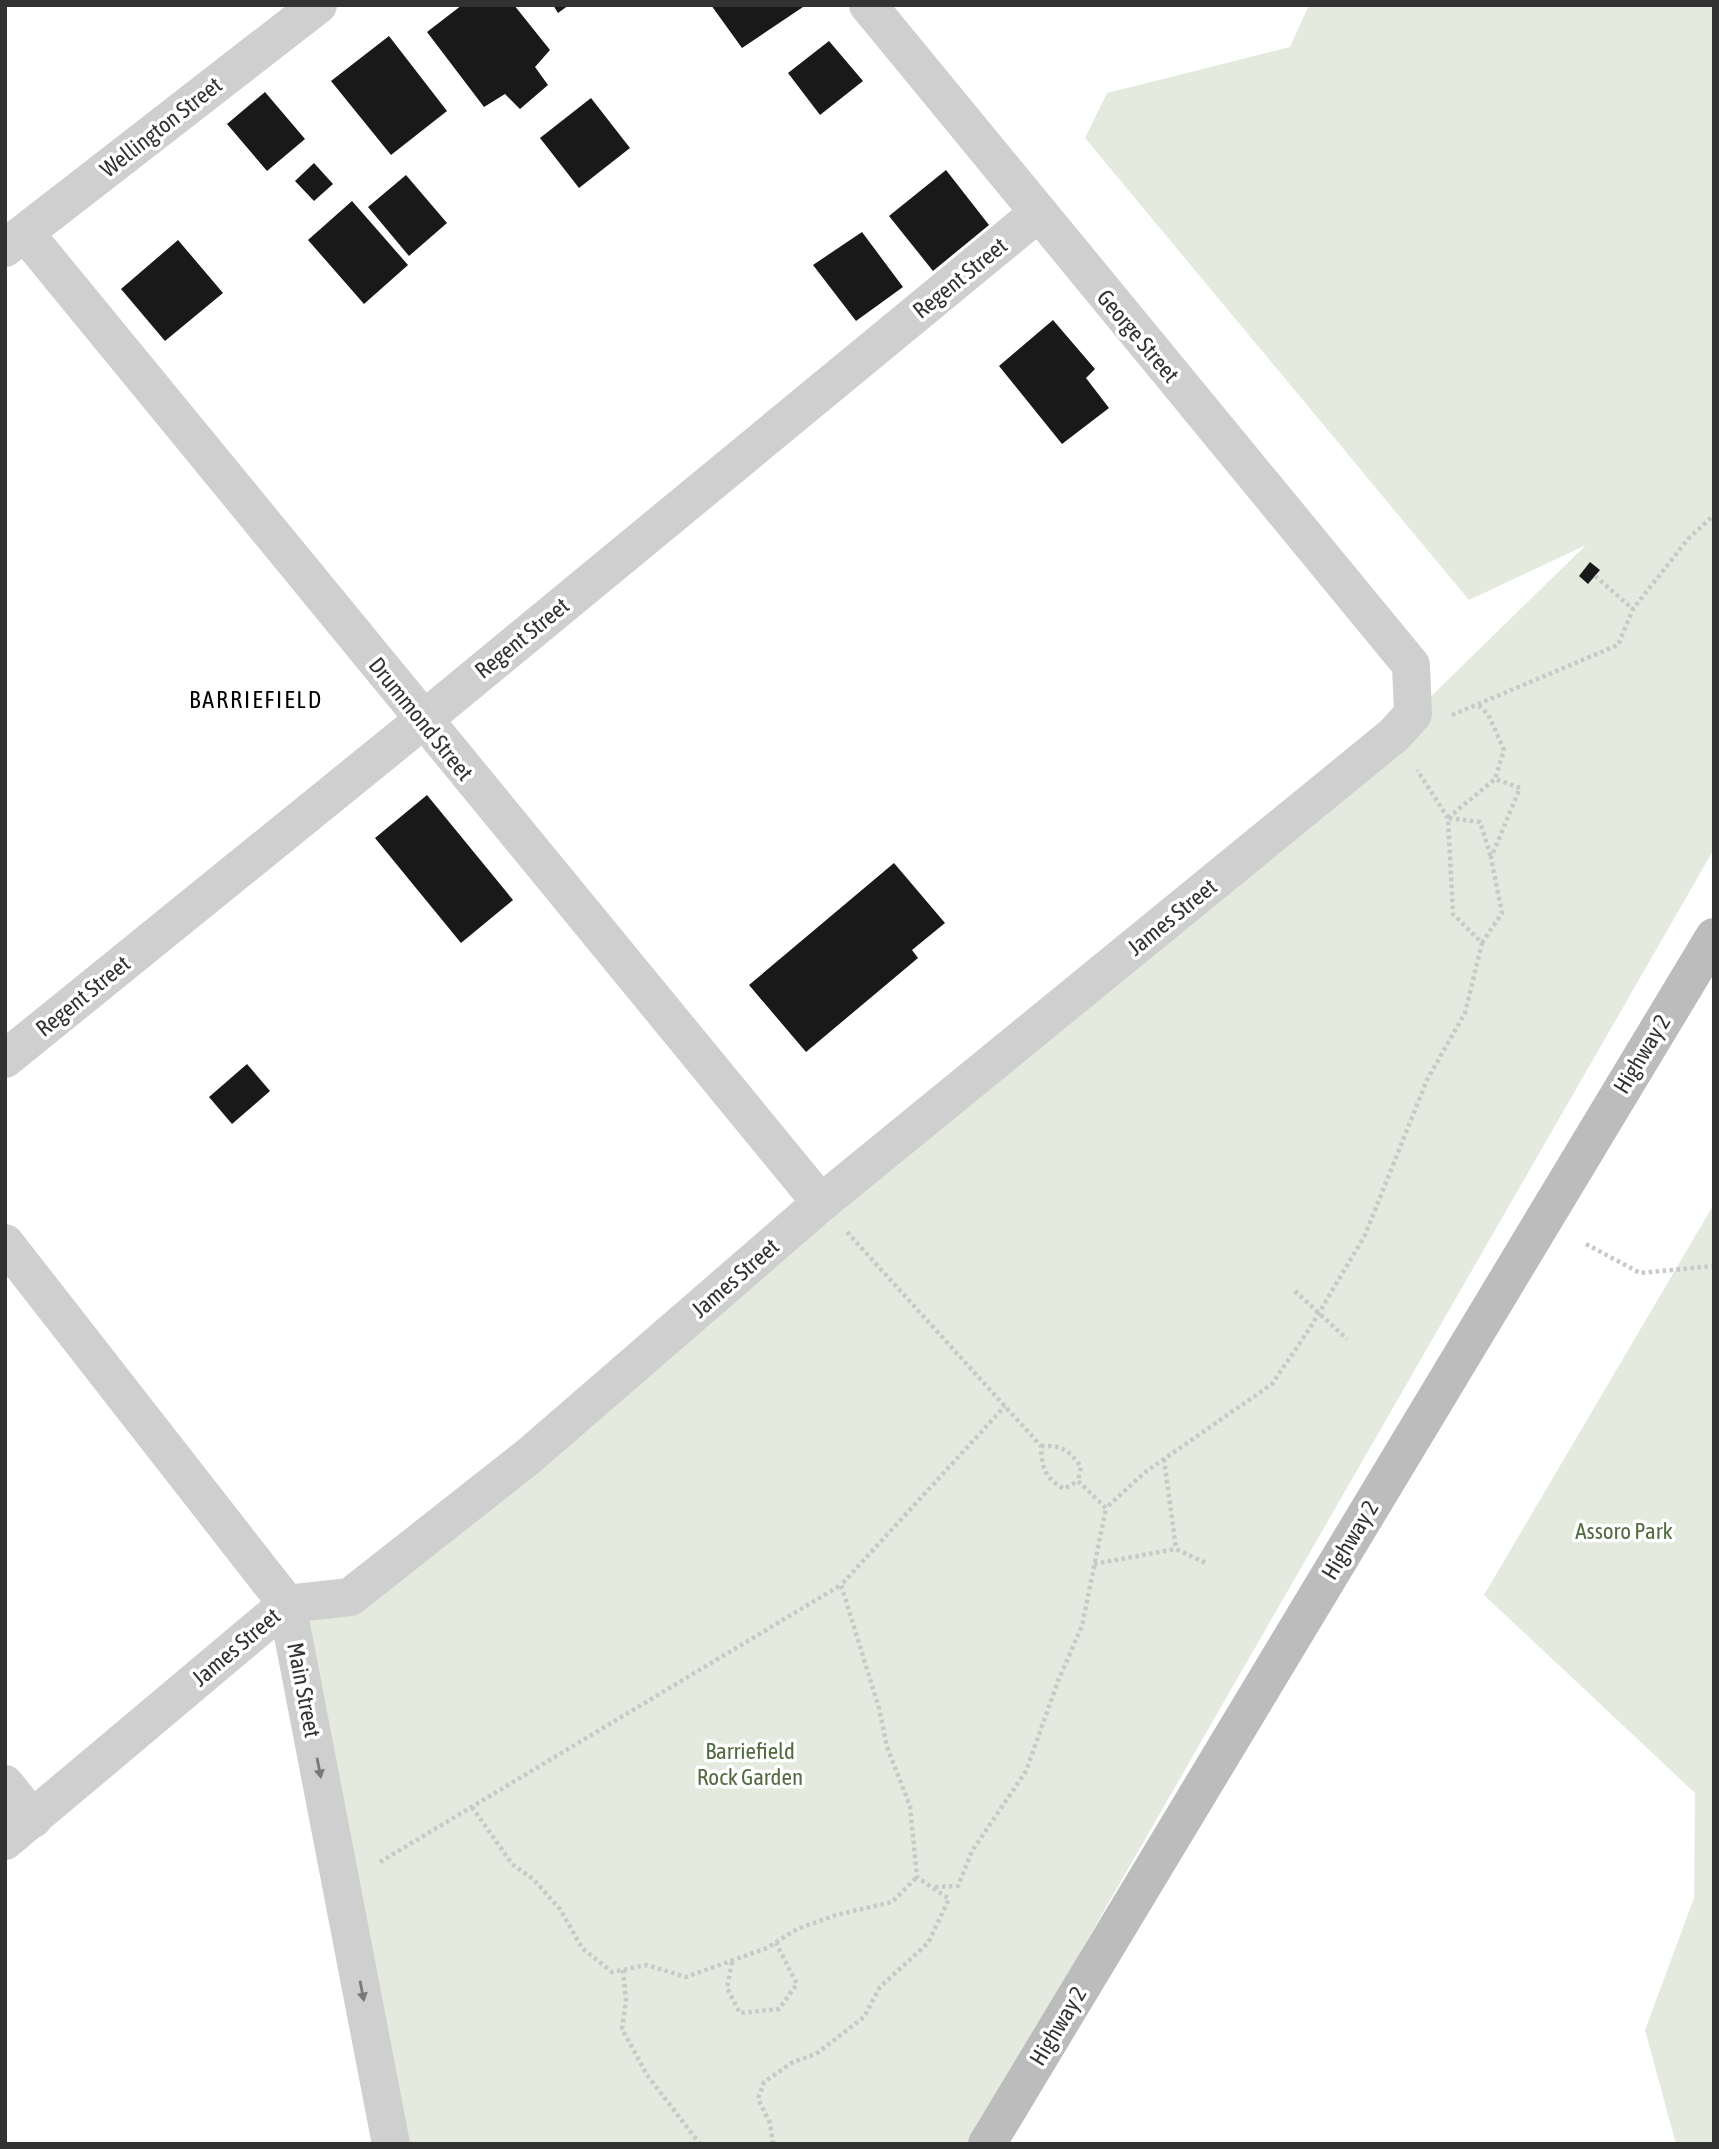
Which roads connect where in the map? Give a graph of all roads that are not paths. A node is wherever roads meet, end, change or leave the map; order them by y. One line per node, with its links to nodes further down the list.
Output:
1 (318, 5): 4 (street, Wellington Street)
2 (868, 5): 3 (street, George Street)
3 (1037, 214): 5 (street, George Street); 6 (street, Regent Street)
4 (15, 240): 6 (street, Drummond Street)
5 (1411, 665): 9 (street, James Street)
6 (422, 721): 8 (street, Regent Street); 9 (street, Drummond Street)
7 (1714, 937): 15 (main road, Highway 2)
8 (5, 1059)
9 (821, 1203): 11 (street, James Street)
10 (5, 1243): 11 (street, Main Street)
11 (287, 1604): 13 (street, James Street); 14 (street, Main Street, one-way to 14)
12 (5, 1784): 13 (street)
13 (19, 1830)
14 (391, 2144)
15 (987, 2144)

